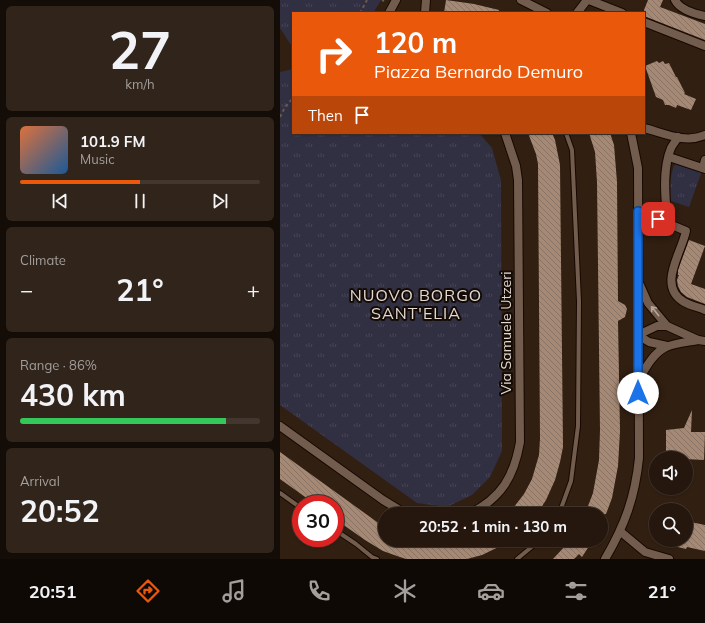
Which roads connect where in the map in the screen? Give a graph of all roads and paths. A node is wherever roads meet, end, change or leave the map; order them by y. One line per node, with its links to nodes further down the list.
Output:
1 (367, 0): 7 (path)
2 (396, 0): 8 (street)
3 (426, 0): 9 (street)
4 (521, 0): 10 (street)
5 (588, 0): 11 (street); 12 (street)
6 (675, 0): 13 (street)
7 (361, 12)
8 (390, 12)
9 (425, 12)
10 (545, 12)
11 (578, 12)
12 (619, 12)
13 (705, 16)
14 (645, 22): 15 (street)
15 (705, 46)
16 (292, 99): 17 (path)
17 (280, 117)
18 (645, 128): 23 (street)
19 (505, 134): 39 (street, Via Samuele Utzeri)
20 (566, 134): 40 (lane)
21 (631, 134): 26 (street)
22 (705, 134): 23 (street)
23 (678, 137): 24 (street)
24 (669, 156): 25 (street); 27 (street)
25 (704, 166)
26 (638, 211): 27 (street); 28 (street)
27 (668, 223): 29 (street)
28 (638, 281): 30 (street, one-way to 28); 31 (street)
29 (705, 310)
30 (667, 326): 31 (street); 32 (street)
31 (638, 335): 33 (street); 34 (street)
32 (701, 341): 33 (street)
33 (667, 346): 34 (street)
34 (638, 381): 41 (street)
35 (280, 426): 38 (street)
36 (280, 493): 37 (lane)
37 (292, 502)
38 (393, 507)
39 (483, 507)
40 (562, 507)
41 (620, 532): 44 (street); 47 (street)
42 (344, 536): 45 (lane)
43 (532, 547): 46 (lane)
44 (608, 558)
45 (377, 559)
46 (517, 559)
47 (665, 559)

